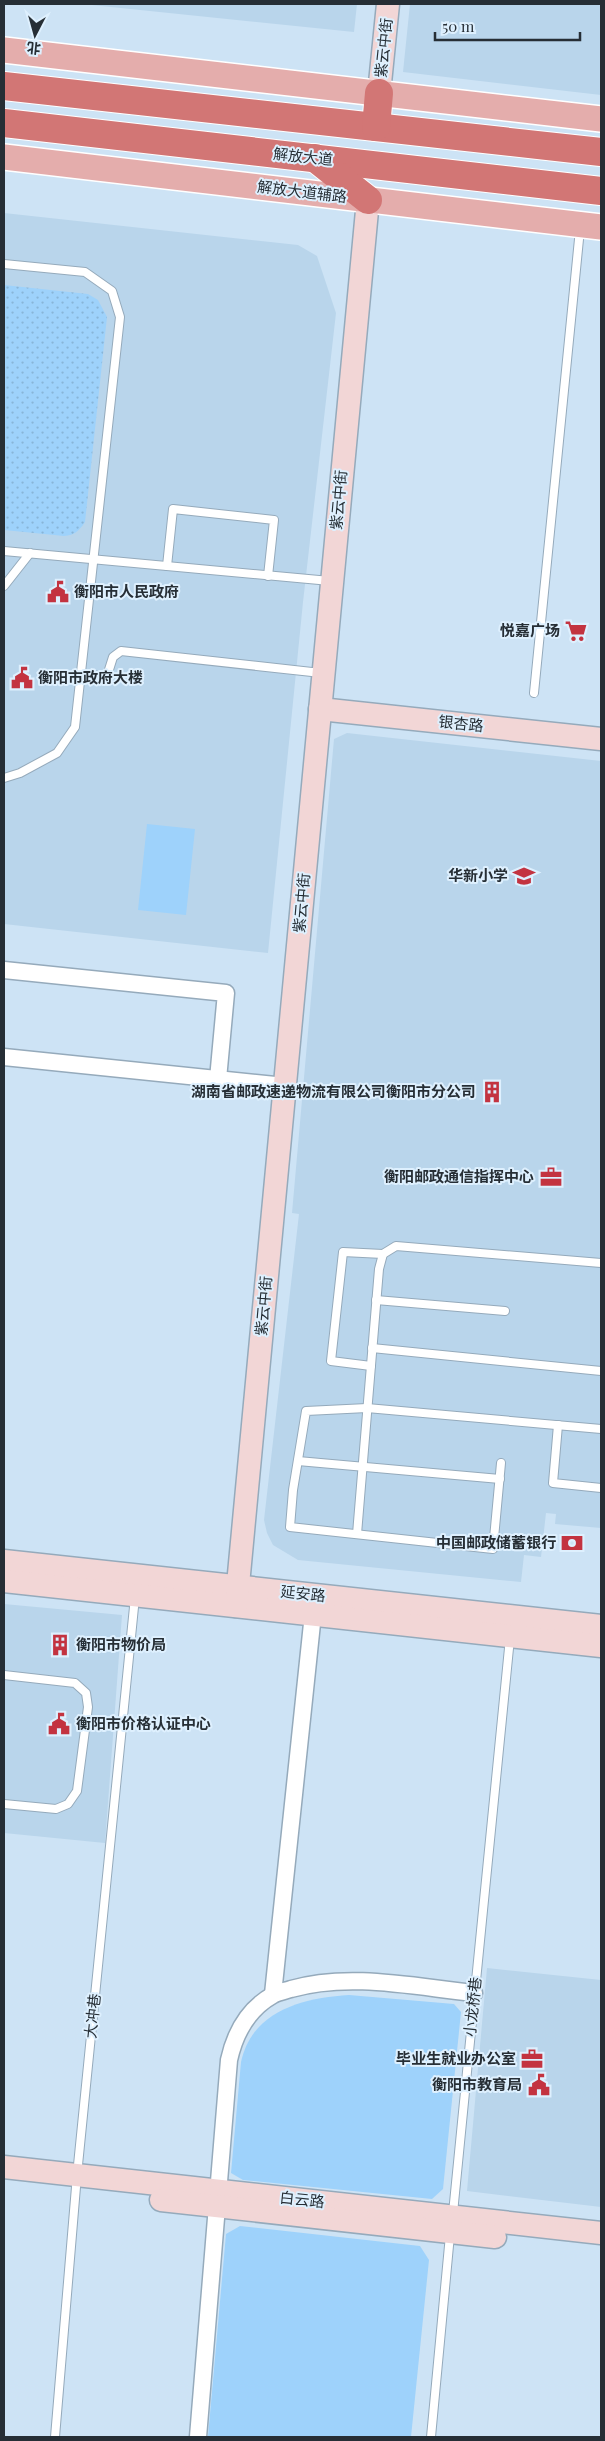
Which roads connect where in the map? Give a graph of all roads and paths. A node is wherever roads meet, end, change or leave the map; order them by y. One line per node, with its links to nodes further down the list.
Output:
1 (388, 4): 4 (street, 紫云中街)
2 (4, 50): 4 (main road)
3 (4, 86): 7 (highway)
4 (379, 93): 5 (main road); 7 (highway)
5 (601, 119)
6 (4, 123): 10 (highway, 解放大道)
7 (376, 127): 8 (highway)
8 (601, 152)
9 (4, 157): 12 (main road, 解放大道辅路)
10 (315, 158): 11 (highway, 解放大道); 12 (highway)
11 (601, 191)
12 (368, 200): 13 (main road, 解放大道辅路); 20 (street, 紫云中街)
13 (591, 225): 24 (lane)
14 (4, 264): 17 (lane)
15 (4, 551): 16 (lane)
16 (30, 553): 17 (lane); 21 (lane)
17 (94, 559): 18 (lane); 23 (lane)
18 (167, 566): 19 (lane); 19 (lane)
19 (268, 576): 20 (lane)
20 (332, 582): 22 (street, 紫云中街)
21 (4, 586)
22 (323, 674): 23 (lane); 25 (street, 紫云中街)
23 (81, 675): 27 (lane)
24 (534, 692)
25 (320, 709): 26 (street, 银杏路); 31 (street, 紫云中街)
26 (601, 739)
27 (4, 778)
28 (4, 970): 30 (street)
29 (4, 1058): 30 (street)
30 (218, 1080): 31 (street)
31 (285, 1086): 51 (street, 紫云中街)
32 (383, 1254): 33 (lane); 34 (lane); 37 (lane)
33 (601, 1264)
34 (376, 1300): 35 (lane); 36 (lane)
35 (505, 1310)
36 (372, 1348): 37 (lane); 38 (lane)
37 (371, 1366): 39 (lane)
38 (601, 1371)
39 (367, 1408): 40 (lane); 42 (lane); 44 (lane)
40 (558, 1425): 41 (lane); 46 (lane)
41 (601, 1430)
42 (298, 1461): 44 (lane); 47 (lane)
43 (501, 1463): 45 (lane)
44 (363, 1467): 45 (lane); 47 (lane)
45 (500, 1479): 47 (lane)
46 (601, 1488)
47 (357, 1534)
48 (4, 1561): 51 (street, 延安路)
49 (4, 1581): 50 (street, 延安路)
50 (135, 1595): 51 (street, 延安路); 62 (lane, 大冲巷)
51 (237, 1596): 52 (street, 延安路); 53 (street, 延安路)
52 (313, 1614): 54 (street, 延安路); 59 (street)
53 (601, 1626)
54 (510, 1636): 55 (street, 延安路); 58 (lane, 小龙桥巷)
55 (601, 1646)
56 (4, 1675): 57 (lane)
57 (4, 1804)
58 (474, 1992): 59 (street); 64 (lane, 小龙桥巷)
59 (273, 1994): 63 (street)
60 (4, 2167): 62 (street, 白云路)
61 (4, 2182): 62 (street, 白云路)
62 (77, 2183): 63 (street, 白云路); 67 (lane, 大冲巷)
63 (218, 2199): 64 (street, 白云路); 68 (street)
64 (451, 2224): 65 (street, 白云路); 66 (street, 白云路); 69 (lane, 小龙桥巷)
65 (601, 2233)
66 (601, 2248)
67 (55, 2437)
68 (198, 2437)
69 (431, 2437)

